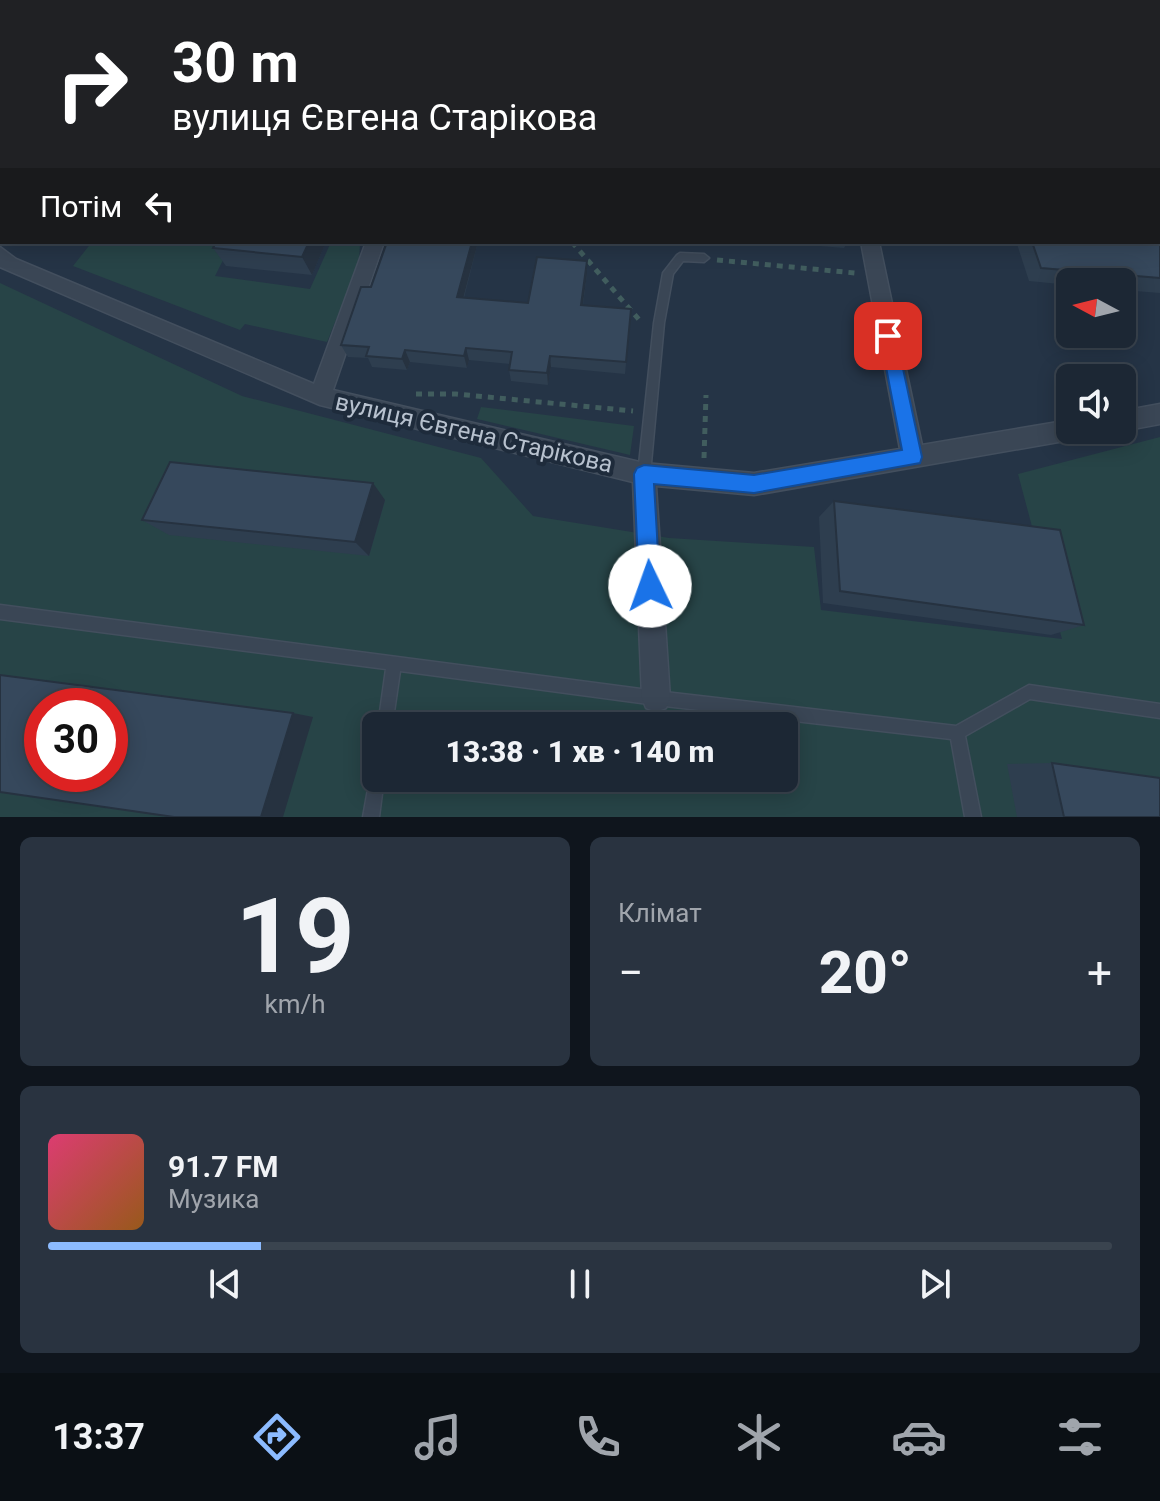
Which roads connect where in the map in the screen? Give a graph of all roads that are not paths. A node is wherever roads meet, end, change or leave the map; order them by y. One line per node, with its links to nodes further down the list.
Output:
1 (374, 244): 5 (street)
2 (870, 244): 9 (street)
3 (0, 254): 5 (street, вулиця Євгена Старікова)
4 (704, 258): 10 (lane)
5 (320, 396): 10 (street, вулиця Євгена Старікова)
6 (1160, 414): 7 (street)
7 (1136, 418)
8 (1056, 432): 9 (street, вулиця Євгена Старікова)
9 (913, 457): 10 (street, вулиця Євгена Старікова)
10 (644, 474): 13 (street)
11 (0, 612): 12 (lane)
12 (394, 664): 13 (lane); 15 (lane)
13 (656, 698): 16 (lane)
14 (1160, 711): 16 (lane)
15 (387, 712)
16 (957, 733): 19 (lane)
17 (375, 792): 18 (lane)
18 (371, 817)
19 (973, 817)

